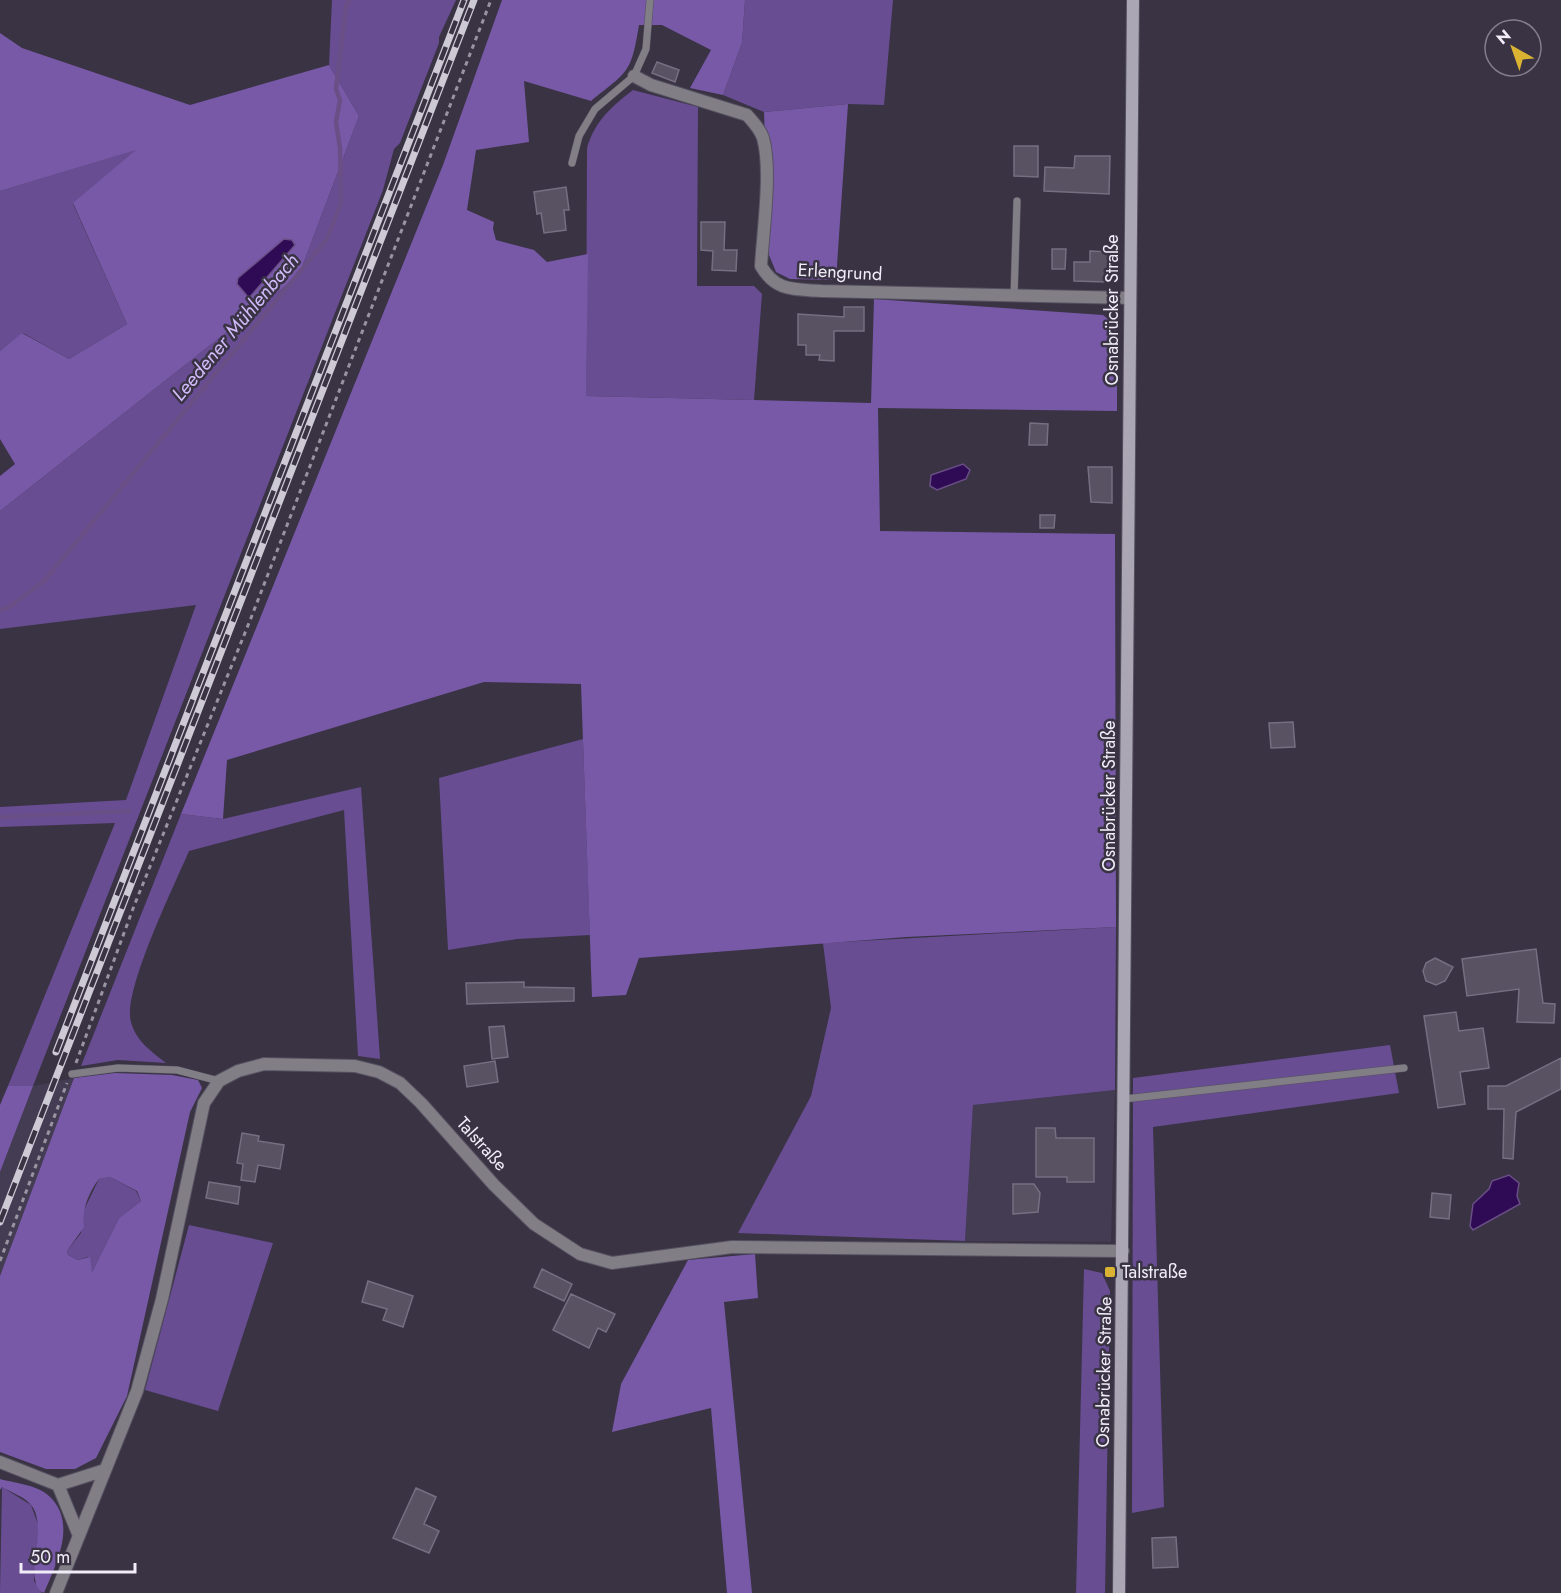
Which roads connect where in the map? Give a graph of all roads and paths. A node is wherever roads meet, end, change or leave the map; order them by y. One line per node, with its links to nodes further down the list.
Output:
1 (491, 0): 10 (path)
2 (650, 0): 4 (lane)
3 (1132, 0): 8 (main road, Osnabrücker Straße)
4 (634, 76): 5 (lane); 7 (street, Erlengrund)
5 (572, 164)
6 (1017, 201): 7 (lane)
7 (1014, 296): 8 (street, Erlengrund)
8 (1130, 298): 12 (main road, Osnabrücker Straße)
9 (1404, 1068): 12 (lane)
10 (72, 1074): 11 (lane); 14 (path)
11 (219, 1081): 13 (street, Talstraße); 16 (street)
12 (1124, 1099): 13 (main road, Osnabrücker Straße)
13 (1123, 1251): 20 (main road, Osnabrücker Straße)
14 (0, 1261)
15 (0, 1462): 17 (street)
16 (105, 1470): 17 (street); 18 (street)
17 (58, 1485): 18 (street)
18 (79, 1536): 19 (street)
19 (56, 1593)
20 (1119, 1593)

